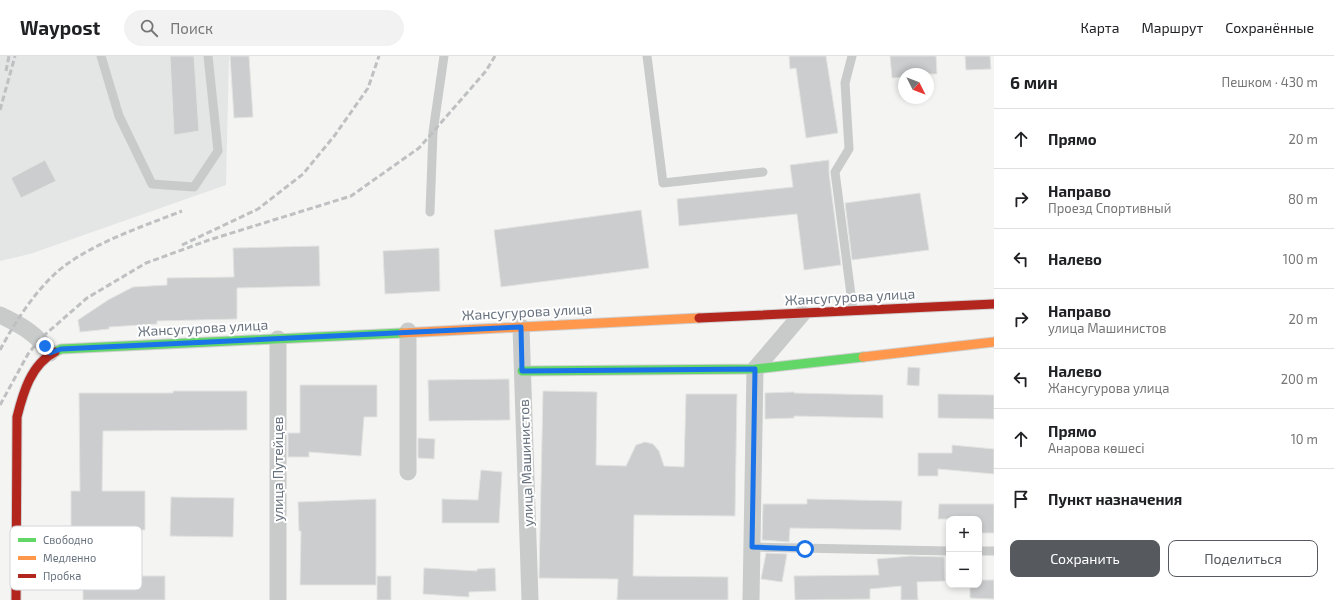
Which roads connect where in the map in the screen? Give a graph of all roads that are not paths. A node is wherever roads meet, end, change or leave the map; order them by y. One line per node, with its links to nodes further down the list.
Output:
1 (101, 56): 2 (lane)
2 (208, 56)
3 (444, 56): 7 (lane)
4 (647, 56): 6 (lane)
5 (852, 56): 9 (lane)
6 (763, 172)
7 (430, 212)
8 (994, 304): 9 (street, Жансугурова улица)
9 (853, 310): 10 (street, Жансугурова улица)
10 (802, 314): 12 (street, Жансугурова улица); 17 (street)
11 (0, 315): 16 (street)
12 (521, 327): 13 (street, Жансугурова улица); 18 (street, улица Машинистов)
13 (408, 332): 14 (street, Жансугурова улица); 19 (street)
14 (278, 338): 16 (street, Жансугурова улица); 27 (street, улица Путейцев)
15 (994, 342): 17 (street)
16 (55, 351): 20 (street)
17 (755, 369): 18 (street); 21 (street)
18 (522, 371): 28 (street, улица Машинистов)
19 (408, 472)
20 (16, 526)
21 (752, 547): 22 (lane); 29 (street)
22 (946, 551)
23 (982, 551): 24 (lane)
24 (994, 551)
25 (16, 590): 26 (street)
26 (16, 600)
27 (278, 600)
28 (530, 600)
29 (751, 600)

